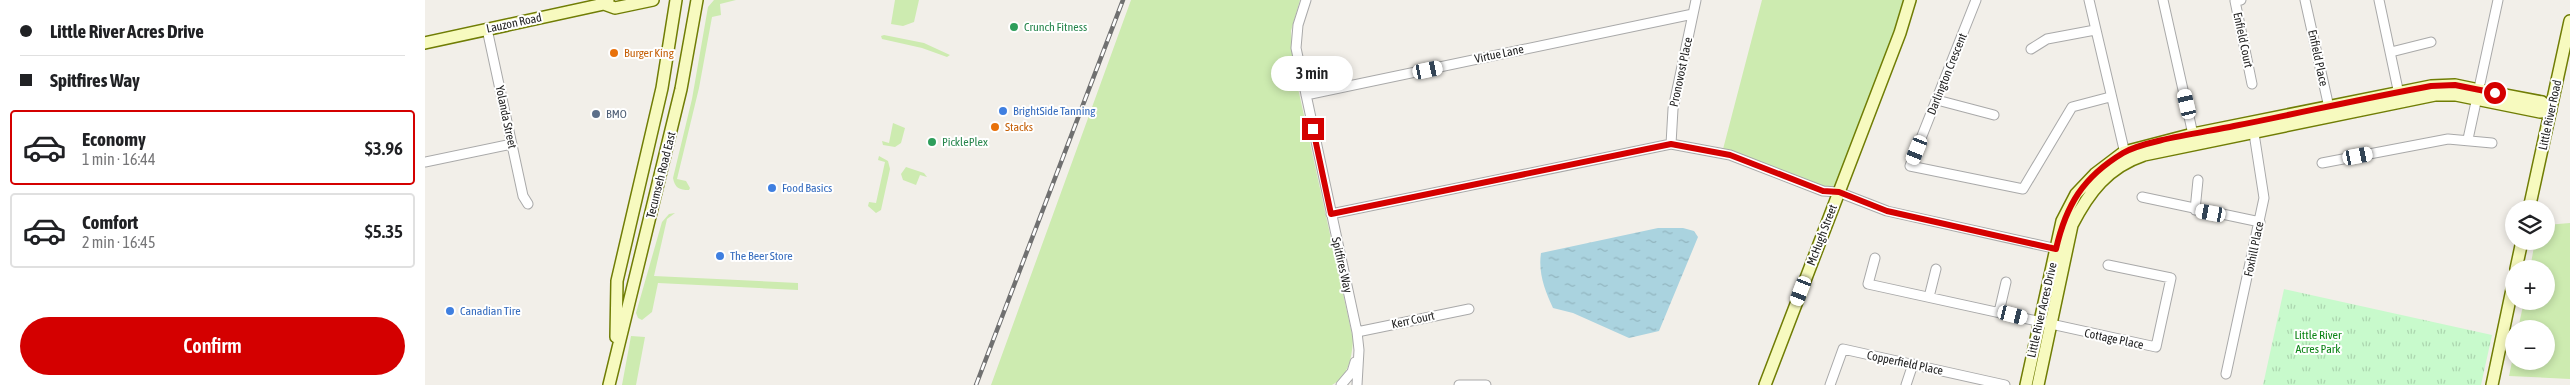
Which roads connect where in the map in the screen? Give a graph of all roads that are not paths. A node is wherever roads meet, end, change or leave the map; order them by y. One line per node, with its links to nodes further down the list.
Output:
1 (653, 0): 14 (street, Lauzon Road)
2 (676, 0): 60 (street, Tecumseh Road East)
3 (697, 0): 60 (street, Tecumseh Road East)
4 (1306, 0): 24 (street, Spitfires Way)
5 (1696, 0): 15 (street, Pronovost Place)
6 (1910, 0): 42 (street, McHugh Street)
7 (1976, 0): 28 (street, Darlington Crescent)
8 (2089, 0): 18 (street)
9 (2163, 0): 33 (street)
10 (2241, 0): 23 (street, Enfield Court)
11 (2305, 0): 30 (street, Enfield Place)
12 (2379, 0): 22 (street)
13 (2498, 0): 25 (street)
14 (606, 2): 17 (street, Lauzon Road)
15 (1693, 14): 24 (street, Virtue Lane); 37 (street, Pronovost Place)
16 (2570, 21): 29 (street, Little River Road)
17 (487, 29): 20 (street, Lauzon Road); 36 (street, Yolanda Street)
18 (2095, 30): 21 (street); 26 (street)
19 (2431, 42): 22 (street)
20 (425, 43)
21 (2031, 49)
22 (2391, 52): 27 (street)
23 (2252, 84)
24 (1305, 95): 47 (street, Spitfires Way)
25 (2478, 95): 27 (street, Little River Acres Drive); 29 (street, Little River Acres Drive); 34 (street)
26 (2110, 97): 28 (street, Darlington Crescent); 38 (street)
27 (2399, 97): 30 (street, Little River Acres Drive)
28 (1937, 100): 31 (street)
29 (2551, 110): 44 (street, Little River Road)
30 (2329, 111): 32 (street, Little River Acres Drive)
31 (1994, 115)
32 (2253, 127): 33 (street, Little River Acres Drive); 48 (street, Foxhill Place)
33 (2194, 139): 38 (street, Little River Acres Drive)
34 (2469, 139): 35 (street); 40 (street)
35 (2492, 143)
36 (512, 144): 39 (street); 45 (street, Yolanda Street)
37 (1671, 144): 42 (street); 47 (street)
38 (2125, 157): 49 (street, Little River Acres Drive)
39 (425, 162)
40 (2322, 163)
41 (2198, 180): 46 (street)
42 (1839, 192): 49 (street); 69 (street, McHugh Street)
43 (2142, 198): 46 (street)
44 (2531, 200)
45 (528, 204)
46 (2195, 210): 48 (street)
47 (1331, 214): 59 (street, Spitfires Way)
48 (2260, 222): 63 (street, Foxhill Place)
49 (2061, 250): 58 (street, Little River Acres Drive)
50 (1875, 258): 54 (street, Cottage Place)
51 (2108, 265): 58 (street, Cottage Place)
52 (1936, 269): 54 (street)
53 (2006, 282): 57 (street)
54 (1929, 297): 57 (street, Cottage Place)
55 (1469, 309): 59 (street, Kerr Court)
56 (2508, 310): 75 (street)
57 (1999, 312): 58 (street, Cottage Place)
58 (2045, 324): 73 (street, Little River Acres Drive); 74 (street, Little River Acres Drive)
59 (1357, 332): 61 (street, Spitfires Way)
60 (616, 349): 64 (street, Tecumseh Road East)
61 (1359, 350): 65 (street); 66 (street, Spitfires Way)
62 (1913, 364): 70 (street, Copperfield Place); 71 (street); 72 (street, Copperfield Place)
63 (2226, 374)
64 (609, 385)
65 (1341, 385)
66 (1357, 385)
67 (1459, 385): 68 (street)
68 (1486, 385)
69 (1765, 385)
70 (1830, 385)
71 (1906, 385)
72 (2005, 385)
73 (2026, 385)
74 (2038, 385)
75 (2492, 385)

